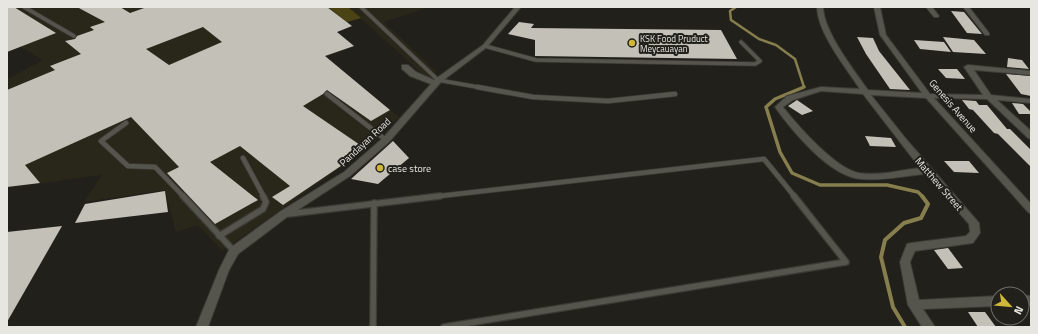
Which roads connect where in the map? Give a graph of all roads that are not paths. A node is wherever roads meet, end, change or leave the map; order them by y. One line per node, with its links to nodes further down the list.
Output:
1 (24, 7): 10 (lane)
2 (361, 7): 15 (lane)
3 (518, 7): 12 (street, Pandayan Road)
4 (820, 7): 16 (street, Matthew Street)
5 (877, 7): 19 (street, Genesis Avenue)
6 (929, 7): 8 (street)
7 (966, 7): 9 (street)
8 (936, 16)
9 (988, 34)
10 (74, 36)
11 (741, 42): 12 (lane)
12 (485, 46): 15 (street, Pandayan Road)
13 (406, 67): 15 (street)
14 (1031, 73): 20 (street)
15 (436, 82): 18 (lane); 24 (street, Pandayan Road)
16 (864, 92): 19 (street); 26 (street, Matthew Street); 26 (street)
17 (327, 94): 24 (lane)
18 (675, 94)
19 (928, 96): 20 (street); 28 (street, Genesis Avenue)
20 (989, 97): 21 (street); 23 (street)
21 (1031, 101)
22 (126, 123): 30 (lane)
23 (1031, 136)
24 (386, 140): 29 (street, Pandayan Road)
25 (243, 158): 30 (lane)
26 (926, 171): 33 (street, Matthew Street)
27 (374, 203): 29 (lane); 35 (lane); 36 (lane)
28 (1031, 210)
29 (284, 214): 31 (street, Pandayan Road)
30 (220, 236): 31 (lane)
31 (234, 251): 34 (street, Pandayan Road)
32 (990, 301): 33 (street)
33 (914, 305): 37 (street, Matthew Street)
34 (202, 327)
35 (373, 327)
36 (444, 327)
37 (929, 327)

